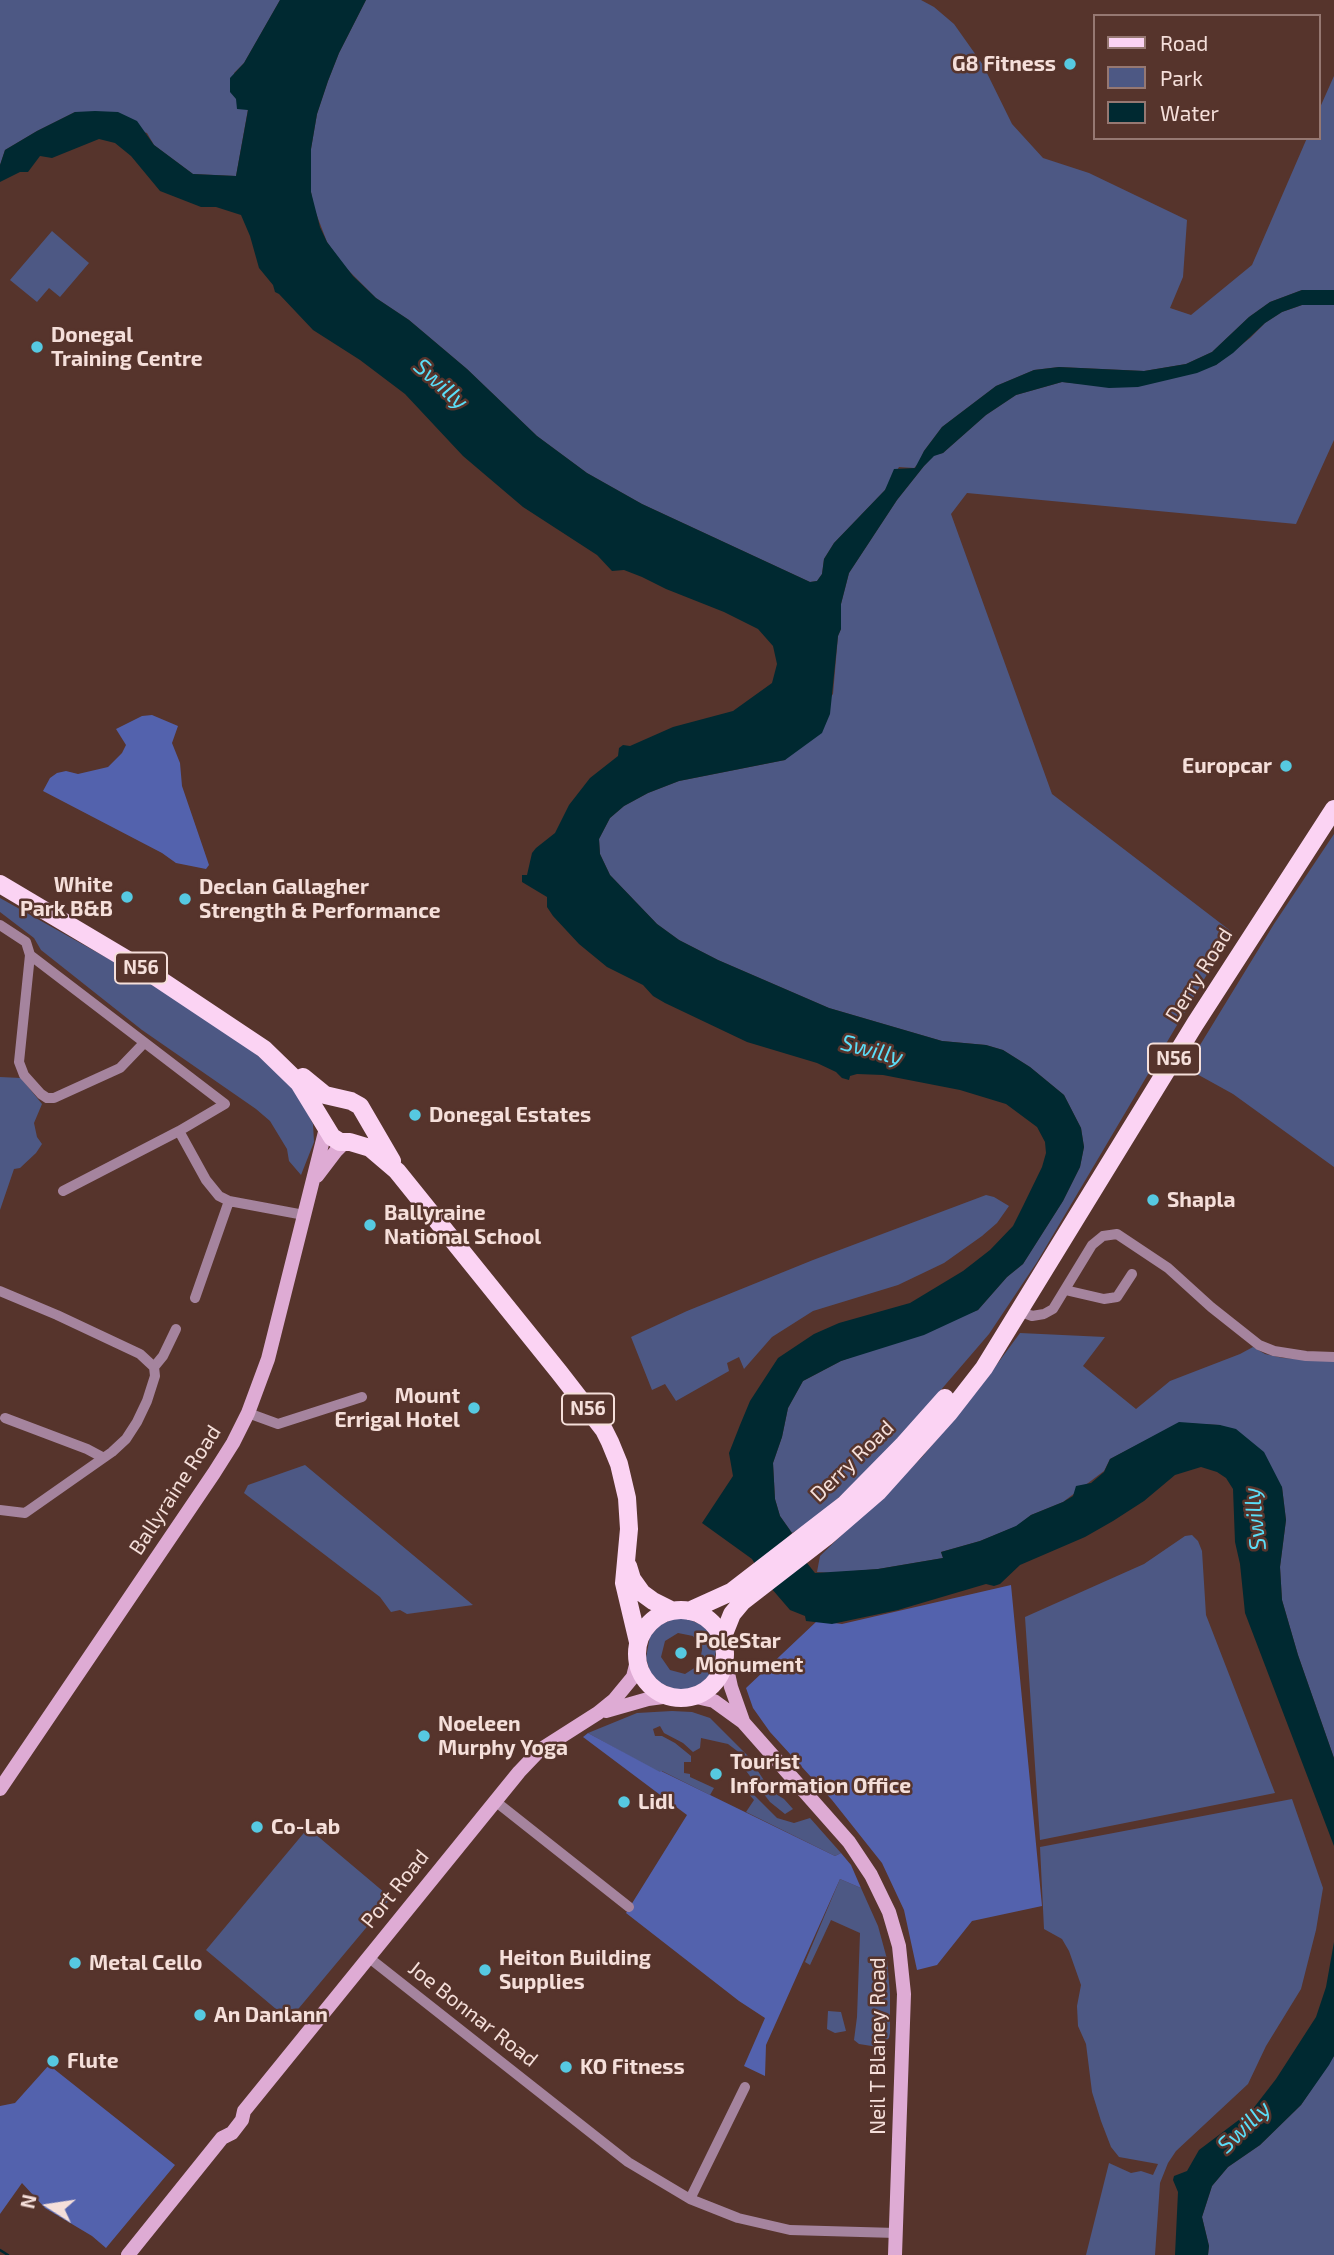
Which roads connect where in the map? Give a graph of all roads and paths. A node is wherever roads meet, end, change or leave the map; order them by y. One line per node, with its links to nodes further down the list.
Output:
1 (1334, 809): 21 (main road, Derry Road / N56)
2 (0, 884): 6 (main road, N56)
3 (0, 925): 4 (street)
4 (30, 955): 5 (street); 5 (street)
5 (144, 1042): 10 (street)
6 (277, 1060): 7 (main road, N56); 9 (main road, N56)
7 (342, 1101): 8 (main road, N56); 9 (main road)
8 (366, 1116): 11 (main road); 12 (main road, N56)
9 (326, 1127): 11 (main road, N56); 13 (main road, Ballyraine Road)
10 (178, 1131): 14 (street); 15 (street)
11 (348, 1142): 12 (main road, N56); 13 (main road)
12 (397, 1171): 30 (main road, N56)
13 (313, 1181): 16 (main road, Ballyraine Road)
14 (63, 1191)
15 (229, 1201): 16 (street); 20 (street)
16 (304, 1215): 26 (main road, Ballyraine Road)
17 (1132, 1274): 18 (street)
18 (1065, 1290): 21 (street); 23 (street)
19 (0, 1291): 24 (street)
20 (194, 1298)
21 (1019, 1311): 31 (main road, Derry Road / N56)
22 (176, 1329): 24 (street)
23 (1334, 1357)
24 (154, 1367): 28 (street)
25 (362, 1397): 26 (street)
26 (248, 1413): 40 (main road, Ballyraine Road)
27 (5, 1418): 28 (street)
28 (102, 1457): 29 (street)
29 (0, 1510)
30 (627, 1562): 32 (main road, N56); 33 (main road, N56)
31 (757, 1582): 32 (main road, Derry Road / N56); 34 (main road, Derry Road / N56)
32 (681, 1611): 33 (main road, N56); 34 (main road, N56)
33 (638, 1642): 35 (main road, N56)
34 (723, 1647): 37 (main road, N56); 39 (main road, Neil T Blaney Road)
35 (637, 1661): 36 (main road); 38 (main road)
36 (670, 1696): 37 (main road); 38 (main road)
37 (692, 1696): 39 (main road, Neil T Blaney Road)
38 (598, 1713): 41 (main road, Port Road)
39 (743, 1721): 46 (main road, Neil T Blaney Road)
40 (0, 1789)
41 (495, 1801): 42 (street); 43 (main road, Port Road)
42 (629, 1907)
43 (368, 1957): 45 (street, Joe Bonnar Road); 47 (main road, Port Road)
44 (745, 2087): 45 (street)
45 (690, 2199): 46 (street, Joe Bonnar Road)
46 (895, 2233): 48 (main road, Neil T Blaney Road)
47 (128, 2255)
48 (895, 2255)

